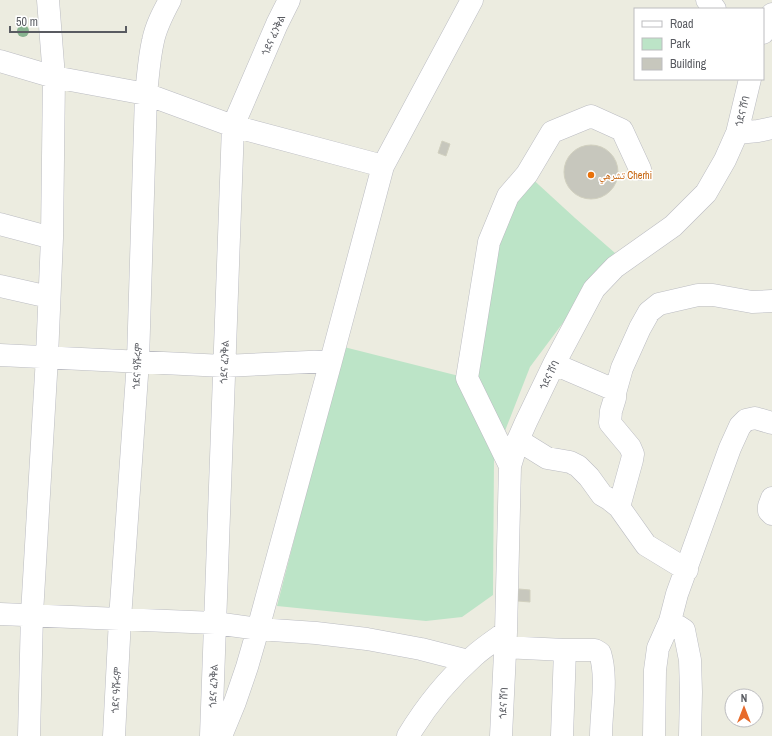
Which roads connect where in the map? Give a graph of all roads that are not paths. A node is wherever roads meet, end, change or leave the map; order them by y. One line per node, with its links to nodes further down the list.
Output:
1 (48, 0): 10 (street)
2 (170, 0): 12 (street, ጎደና ዓሹሩም)
3 (289, 0): 13 (street, ጎደና ፈንቅል)
4 (472, 0): 16 (street)
5 (707, 0): 6 (street)
6 (714, 8)
7 (772, 14): 8 (street)
8 (764, 31)
9 (0, 61): 10 (street)
10 (54, 77): 12 (street); 19 (street)
11 (750, 80): 15 (street, ጎደና ሸባ)
12 (146, 94): 13 (street); 25 (street, ጎደና ዓሹሩም)
13 (233, 126): 16 (street); 28 (street, ጎደና ፈንቅል)
14 (772, 128): 15 (street)
15 (737, 133): 27 (street, ጎደና ሸባ)
16 (383, 166): 26 (street)
17 (640, 169): 32 (street)
18 (0, 224): 19 (street)
19 (52, 238): 21 (street)
20 (0, 286): 21 (street)
21 (49, 297): 24 (street)
22 (772, 301): 29 (street)
23 (0, 355): 24 (street)
24 (47, 357): 25 (street); 38 (street)
25 (138, 361): 28 (street); 39 (street, ጎደና ዓሹሩም)
26 (331, 361): 28 (street); 42 (street)
27 (554, 364): 29 (street); 31 (street, ጎደና ሸባ)
28 (224, 366): 41 (street, ጎደና ፈንቅል)
29 (615, 393): 34 (street)
30 (772, 423): 36 (street)
31 (518, 440): 32 (street, ጎደና ሸባ); 34 (street)
32 (510, 466): 43 (street, ጎደና ሸባ)
33 (772, 498): 35 (street)
34 (619, 507): 36 (street)
35 (772, 514)
36 (687, 570): 40 (street)
37 (0, 614): 38 (street)
38 (32, 614): 39 (street); 46 (street)
39 (120, 618): 41 (street); 47 (street, ጎደና ዓሹሩም)
40 (670, 621): 54 (street); 55 (street)
41 (215, 623): 42 (street); 48 (street, ጎደና ፈንቅል)
42 (258, 628): 45 (street); 49 (street)
43 (506, 639): 44 (street); 45 (street); 51 (street, ጎደና ሸባ)
44 (565, 650): 52 (street); 53 (street)
45 (468, 661): 50 (street)
46 (29, 736)
47 (114, 736)
48 (211, 736)
49 (221, 736)
50 (408, 736)
51 (501, 736)
52 (562, 736)
53 (601, 736)
54 (654, 736)
55 (690, 736)

